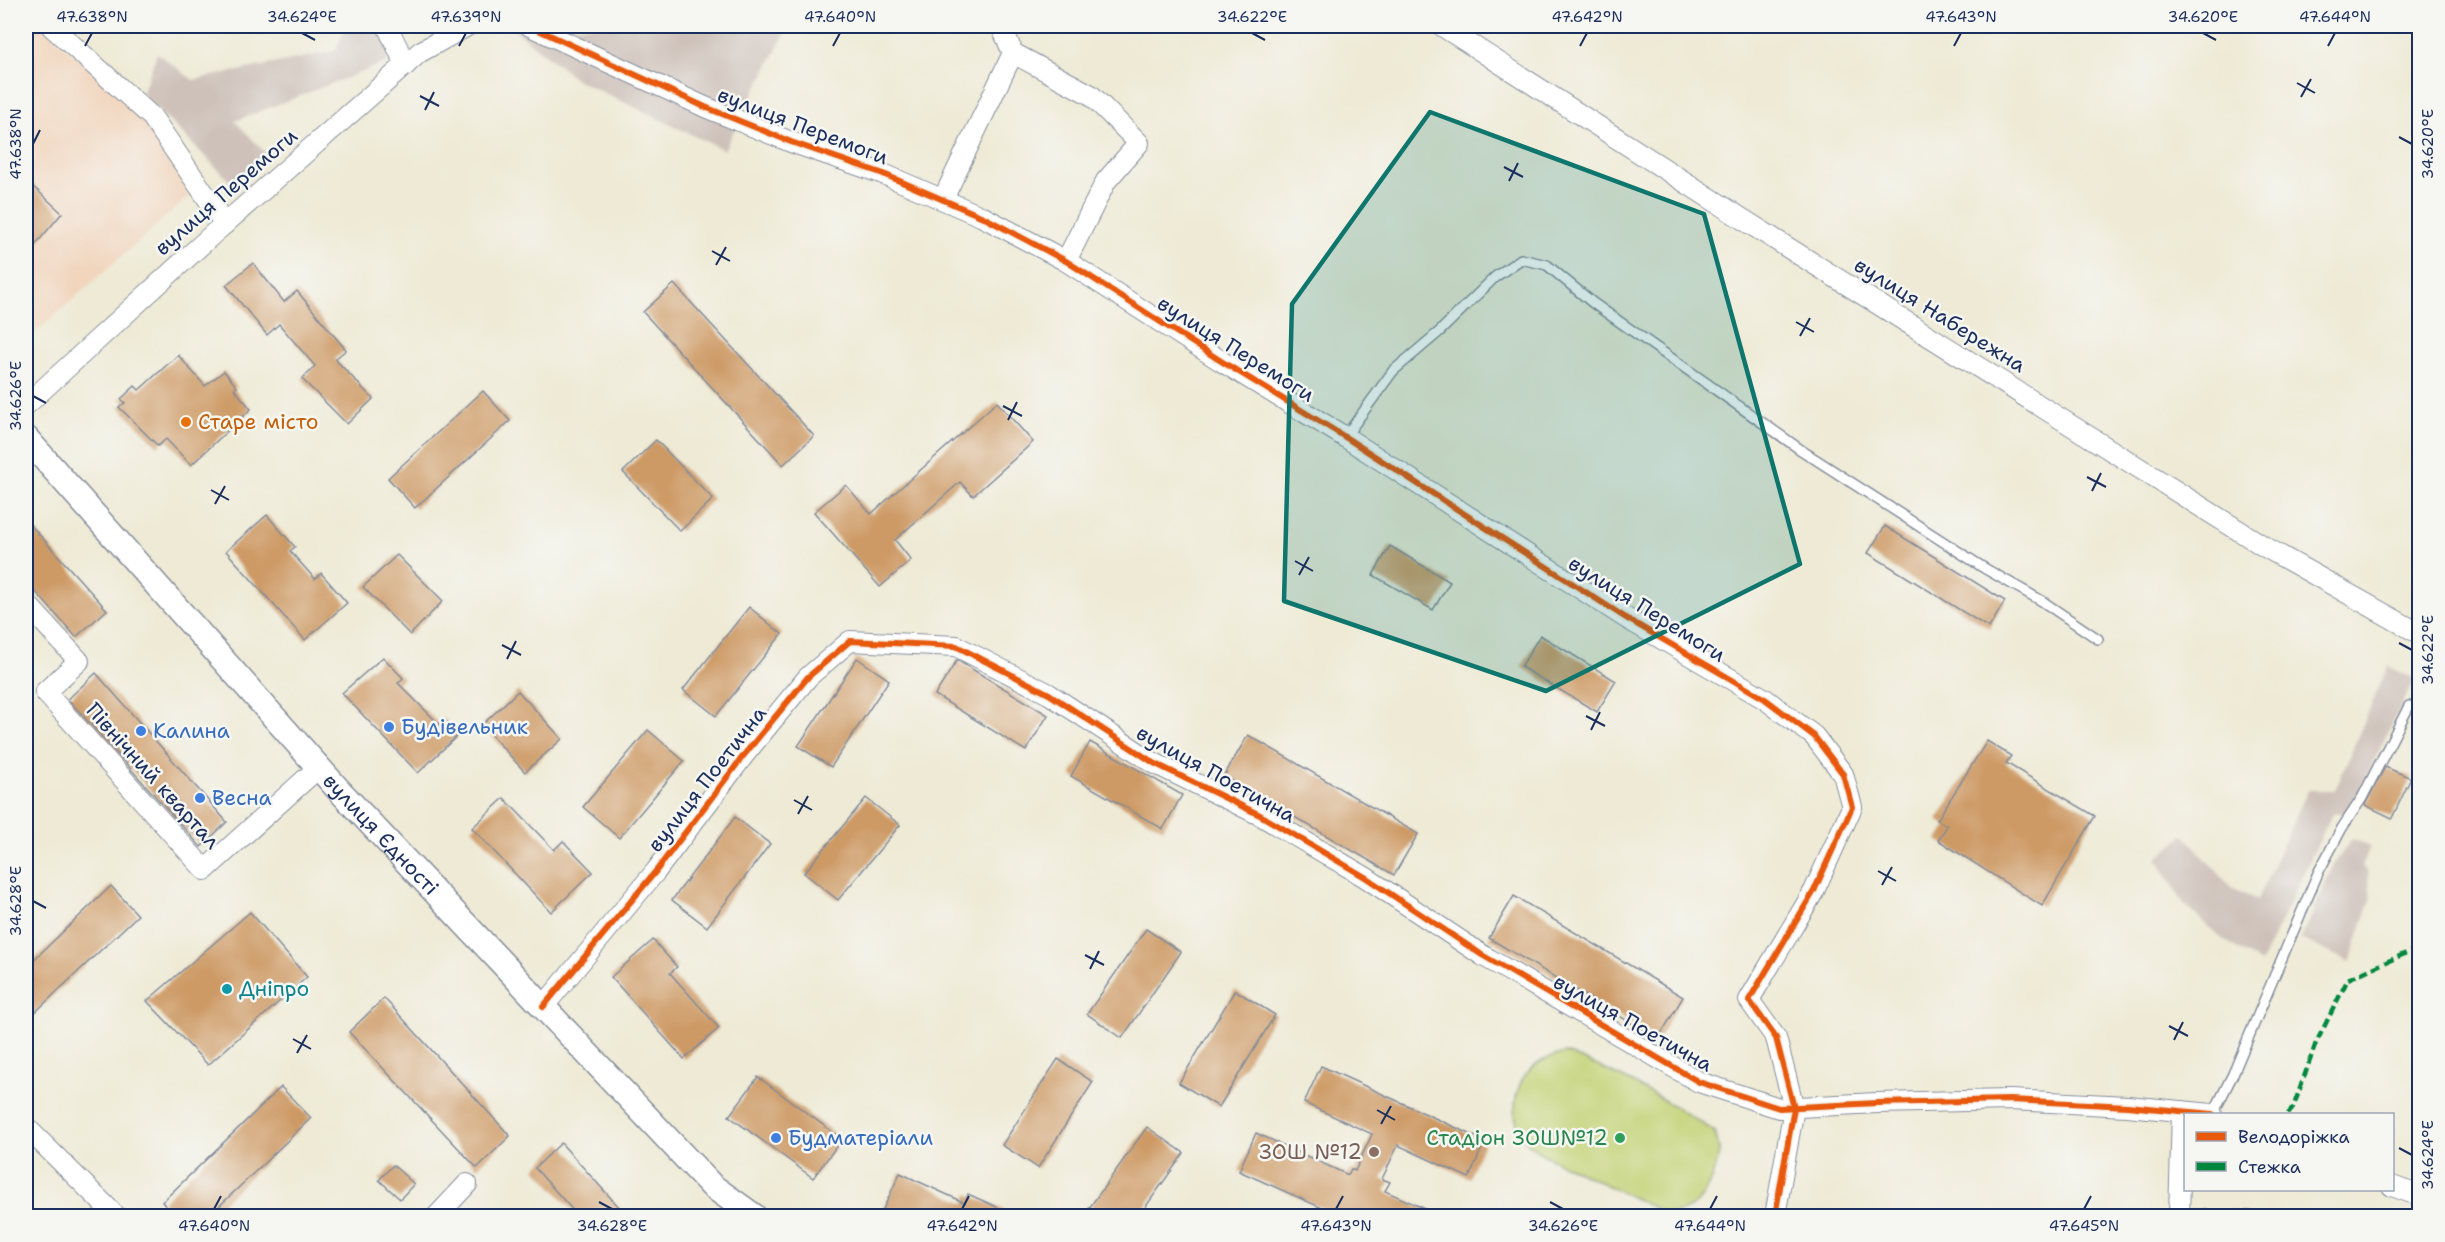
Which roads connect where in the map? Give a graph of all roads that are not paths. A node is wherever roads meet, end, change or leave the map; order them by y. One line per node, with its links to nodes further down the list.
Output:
1 (51, 26): 10 (street)
2 (387, 26): 8 (street)
3 (467, 26): 8 (street, вулиця Перемоги)
4 (530, 26): 9 (street, вулиця Перемоги)
5 (1001, 26): 7 (street)
6 (1442, 26): 16 (street, вулиця Набережна)
7 (1013, 53): 9 (street); 11 (street)
8 (406, 65): 10 (street, вулиця Перемоги)
9 (943, 200): 11 (street, вулиця Перемоги)
10 (225, 224): 12 (street, вулиця Перемоги)
11 (1066, 261): 13 (street, вулиця Перемоги)
12 (26, 405)
13 (1345, 436): 17 (lane); 21 (street, вулиця Перемоги)
14 (26, 438): 19 (street, вулиця Єдності)
15 (26, 603): 19 (street, Північний квартал)
16 (2420, 634)
17 (2098, 639)
18 (2409, 706): 24 (lane)
19 (319, 767): 20 (street, вулиця Єдності)
20 (543, 1007): 21 (street, вулиця Поетична); 32 (street, вулиця Єдності)
21 (1794, 1108): 22 (street, вулиця Поетична); 33 (street)
22 (2182, 1111): 23 (street, вулиця Поетична); 29 (street)
23 (2202, 1113)
24 (2213, 1113)
25 (26, 1127): 30 (street)
26 (467, 1184): 31 (street)
27 (2394, 1187): 28 (street)
28 (2420, 1196)
29 (2179, 1215): 34 (lane)
30 (116, 1216)
31 (437, 1216)
32 (754, 1216)
33 (1775, 1216)
34 (2249, 1216)

